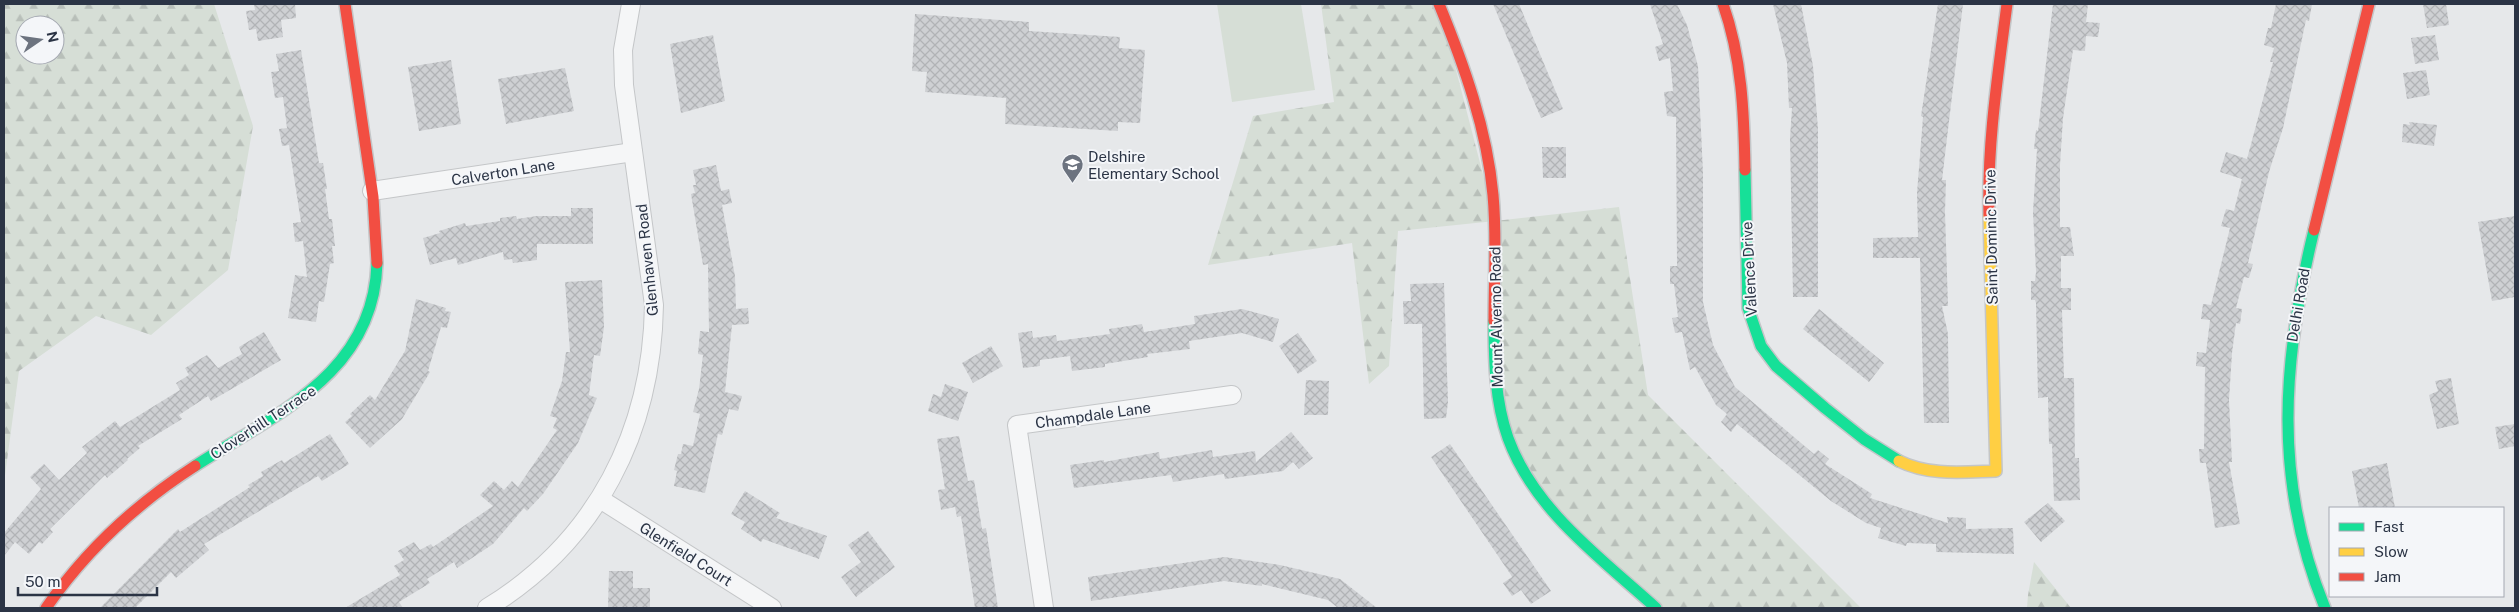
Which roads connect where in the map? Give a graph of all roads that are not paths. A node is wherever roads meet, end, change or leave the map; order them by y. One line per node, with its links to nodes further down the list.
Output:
1 (345, 4): 8 (street, Cloverhill Terrace)
2 (630, 4): 7 (street, Glenhaven Road)
3 (1439, 4): 16 (street, Mount Alverno Road)
4 (1723, 4): 10 (street, Valence Drive)
5 (2007, 4): 10 (street, Saint Dominic Drive)
6 (2369, 4): 17 (street, Delhi Road)
7 (633, 152): 8 (street, Calverton Lane); 11 (street, Glenhaven Road)
8 (372, 191): 12 (street, Cloverhill Terrace)
9 (1232, 395): 15 (street, Champdale Lane)
10 (1996, 472)
11 (600, 499): 13 (street, Glenhaven Road); 14 (street, Glenfield Court)
12 (46, 608)
13 (488, 608)
14 (772, 608)
15 (1044, 608)
16 (1656, 608)
17 (2325, 608)

